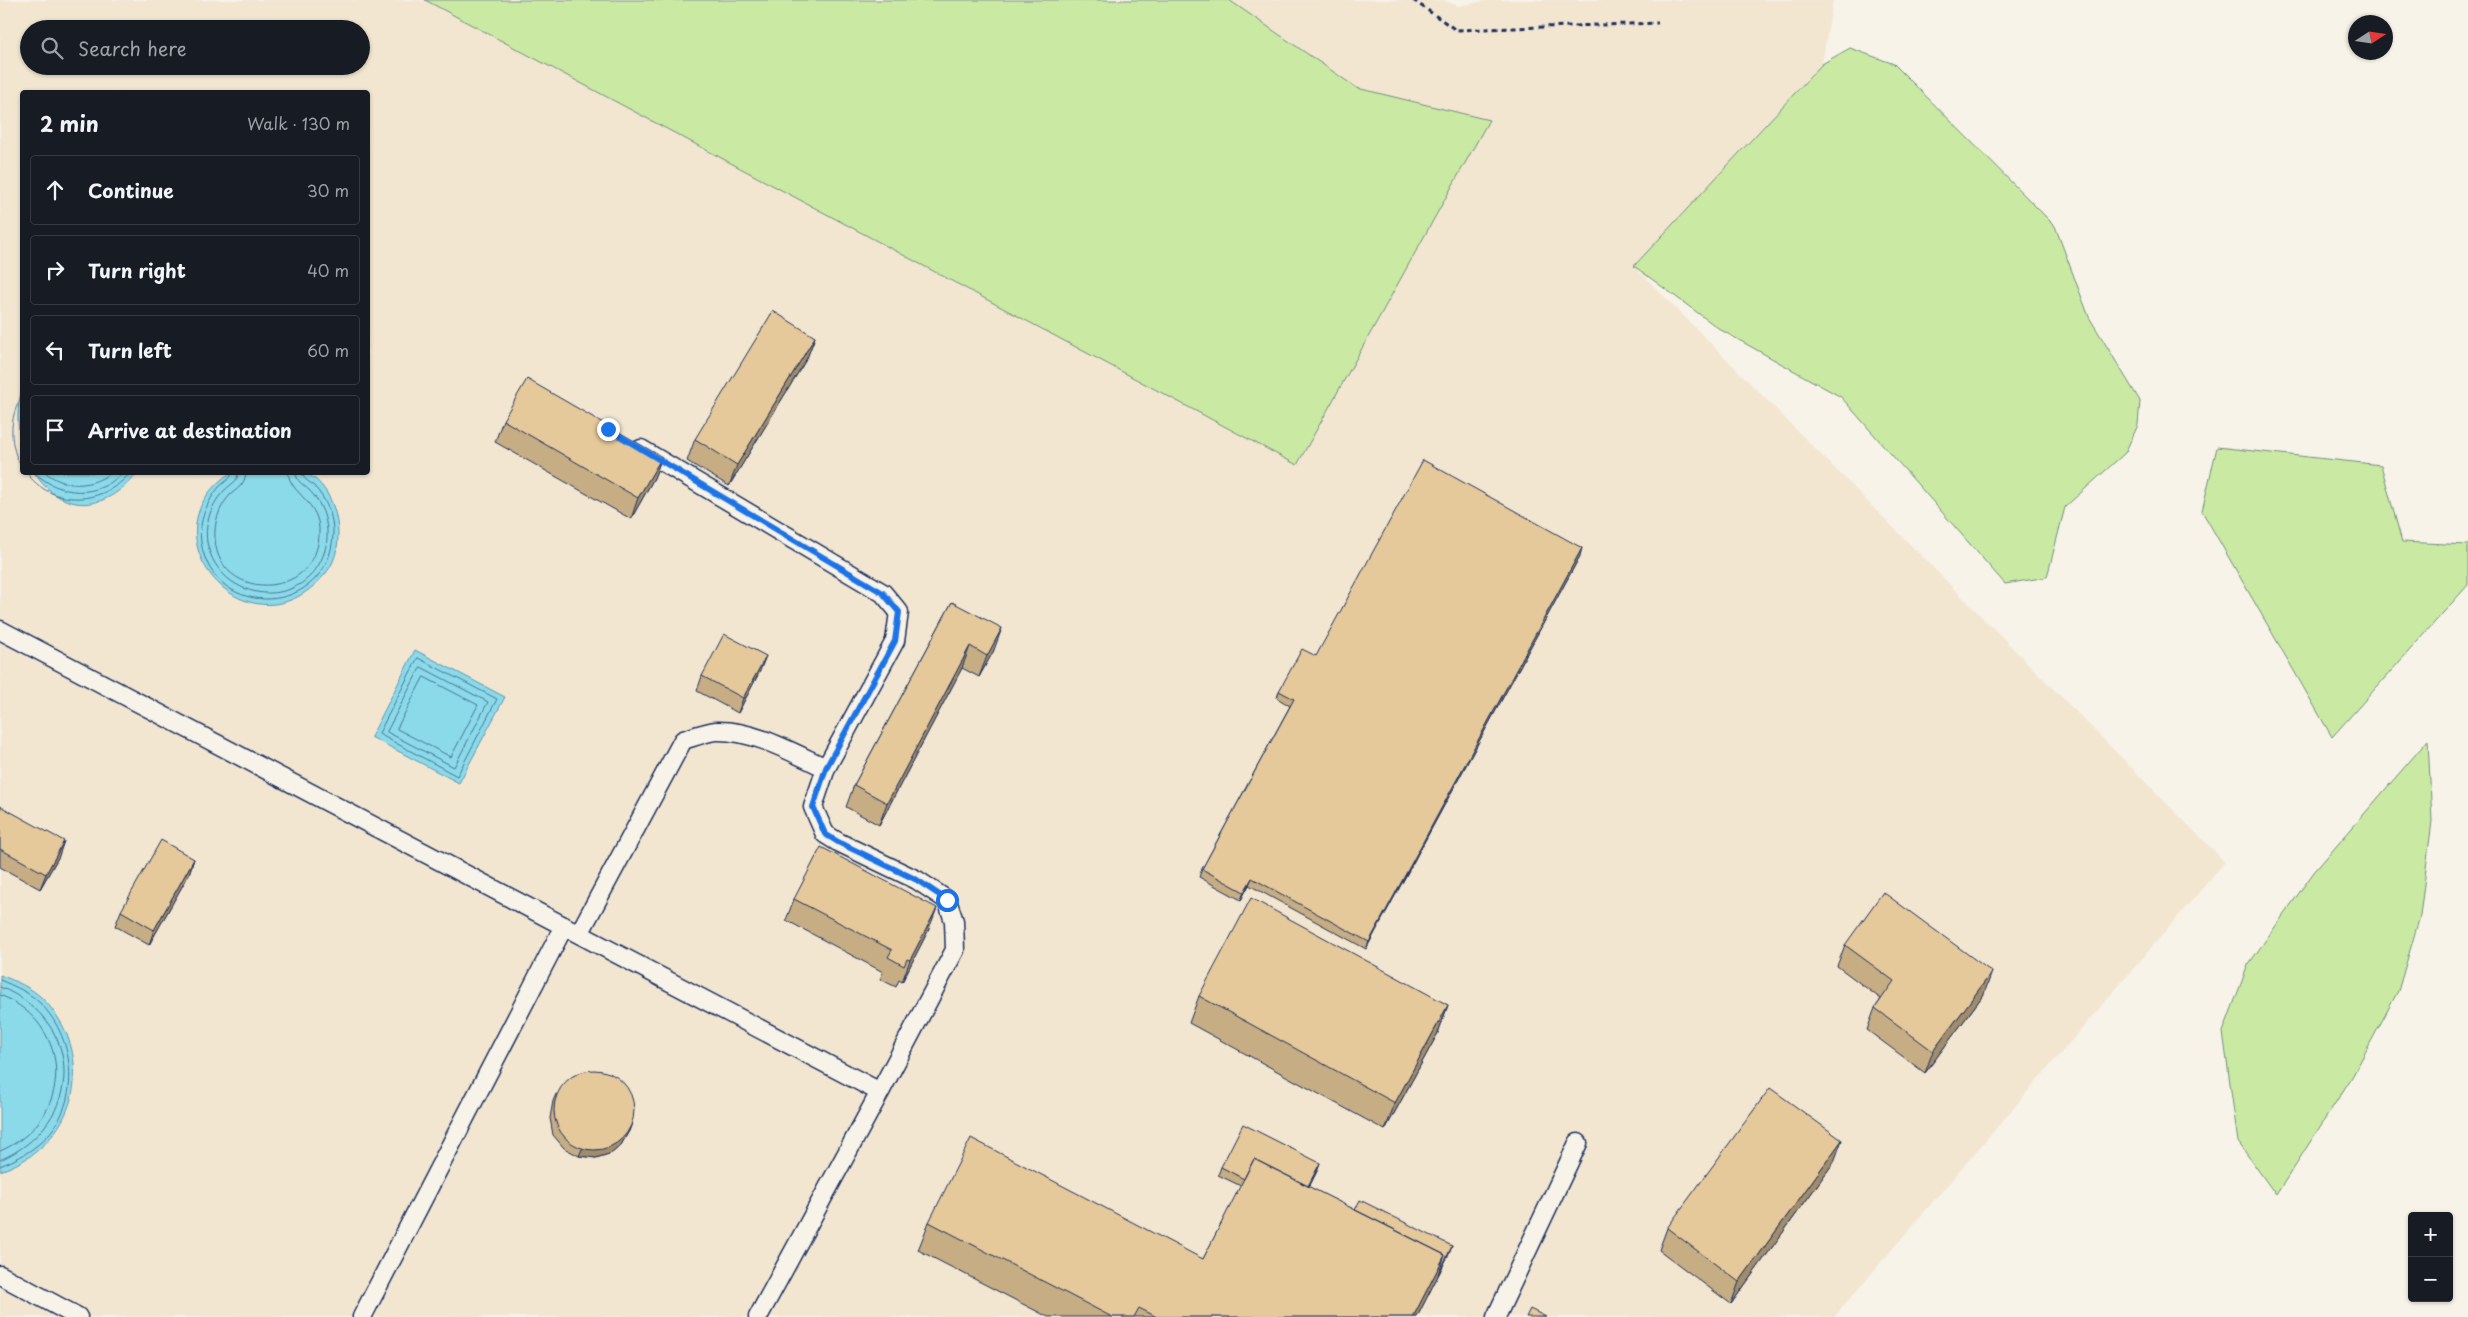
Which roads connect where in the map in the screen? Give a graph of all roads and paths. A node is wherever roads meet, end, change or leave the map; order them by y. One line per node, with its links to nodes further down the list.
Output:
1 (1413, 0): 2 (path)
2 (1658, 23)
3 (625, 439): 5 (lane)
4 (0, 630): 6 (lane)
5 (826, 768): 6 (lane); 7 (lane)
6 (571, 930): 7 (lane); 11 (lane)
7 (880, 1092): 12 (lane)
8 (1578, 1143): 13 (lane)
9 (0, 1274): 10 (lane)
10 (78, 1317)
11 (362, 1317)
12 (758, 1317)
13 (1496, 1317)

